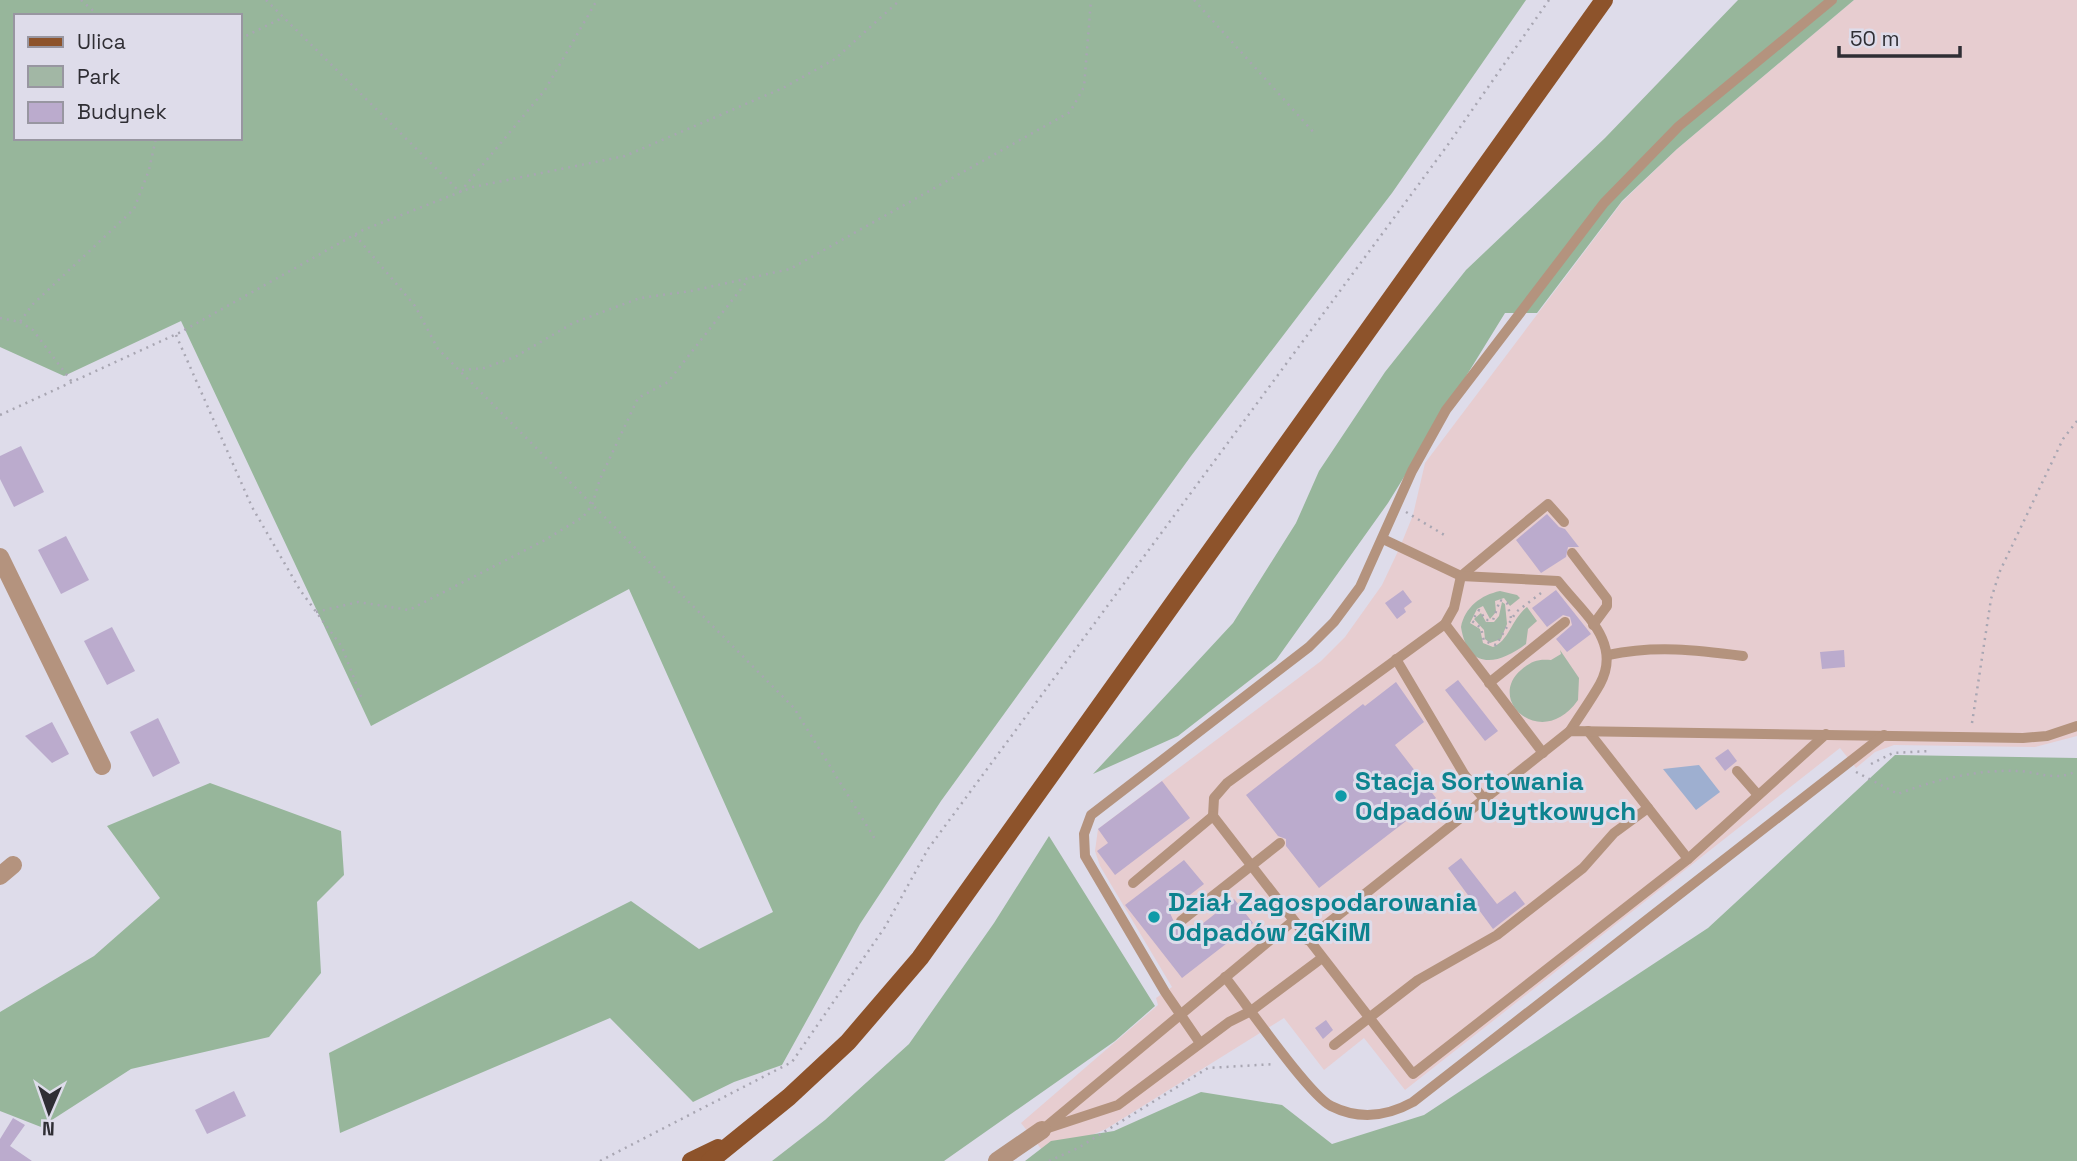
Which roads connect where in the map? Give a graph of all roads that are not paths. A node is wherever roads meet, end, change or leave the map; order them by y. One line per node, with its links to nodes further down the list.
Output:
1 (1604, 0): 42 (main road)
2 (1832, 0): 4 (lane)
3 (1564, 522): 7 (lane)
4 (1383, 540): 7 (lane); 37 (lane)
5 (1572, 553): 10 (lane)
6 (0, 557): 21 (street)
7 (1461, 576): 9 (lane); 10 (lane)
8 (1565, 622): 14 (lane)
9 (1445, 624): 13 (lane); 14 (lane)
10 (1593, 625): 11 (lane)
11 (1608, 655): 12 (lane); 16 (lane)
12 (1743, 656)
13 (1396, 659): 24 (lane); 26 (lane)
14 (1489, 683): 20 (lane)
15 (2077, 726): 19 (lane)
16 (1570, 731): 17 (lane); 20 (lane)
17 (1588, 731): 18 (lane); 25 (lane)
18 (1826, 734): 19 (lane); 23 (lane)
19 (1884, 735): 36 (lane)
20 (1543, 753): 24 (lane)
21 (103, 766)
22 (1737, 771): 23 (lane)
23 (1758, 795): 28 (lane)
24 (1484, 799): 33 (lane)
25 (1648, 808): 28 (lane); 38 (lane)
26 (1213, 816): 29 (lane); 30 (lane)
27 (1280, 843): 29 (lane)
28 (1688, 859): 38 (lane)
29 (1251, 866): 31 (lane); 32 (lane)
30 (1133, 884)
31 (1181, 921)
32 (1293, 922): 33 (lane); 35 (lane)
33 (1307, 940): 34 (lane)
34 (1322, 958): 36 (lane); 38 (lane)
35 (1225, 977): 36 (lane); 37 (lane)
36 (1251, 1011): 39 (lane)
37 (1180, 1015): 39 (lane); 41 (lane)
38 (1369, 1018): 40 (lane)
39 (1200, 1043): 41 (lane)
40 (1334, 1045)
41 (1042, 1130): 45 (street)
42 (740, 1137): 43 (main road); 44 (main road)
43 (691, 1161)
44 (710, 1161)
45 (997, 1161)

